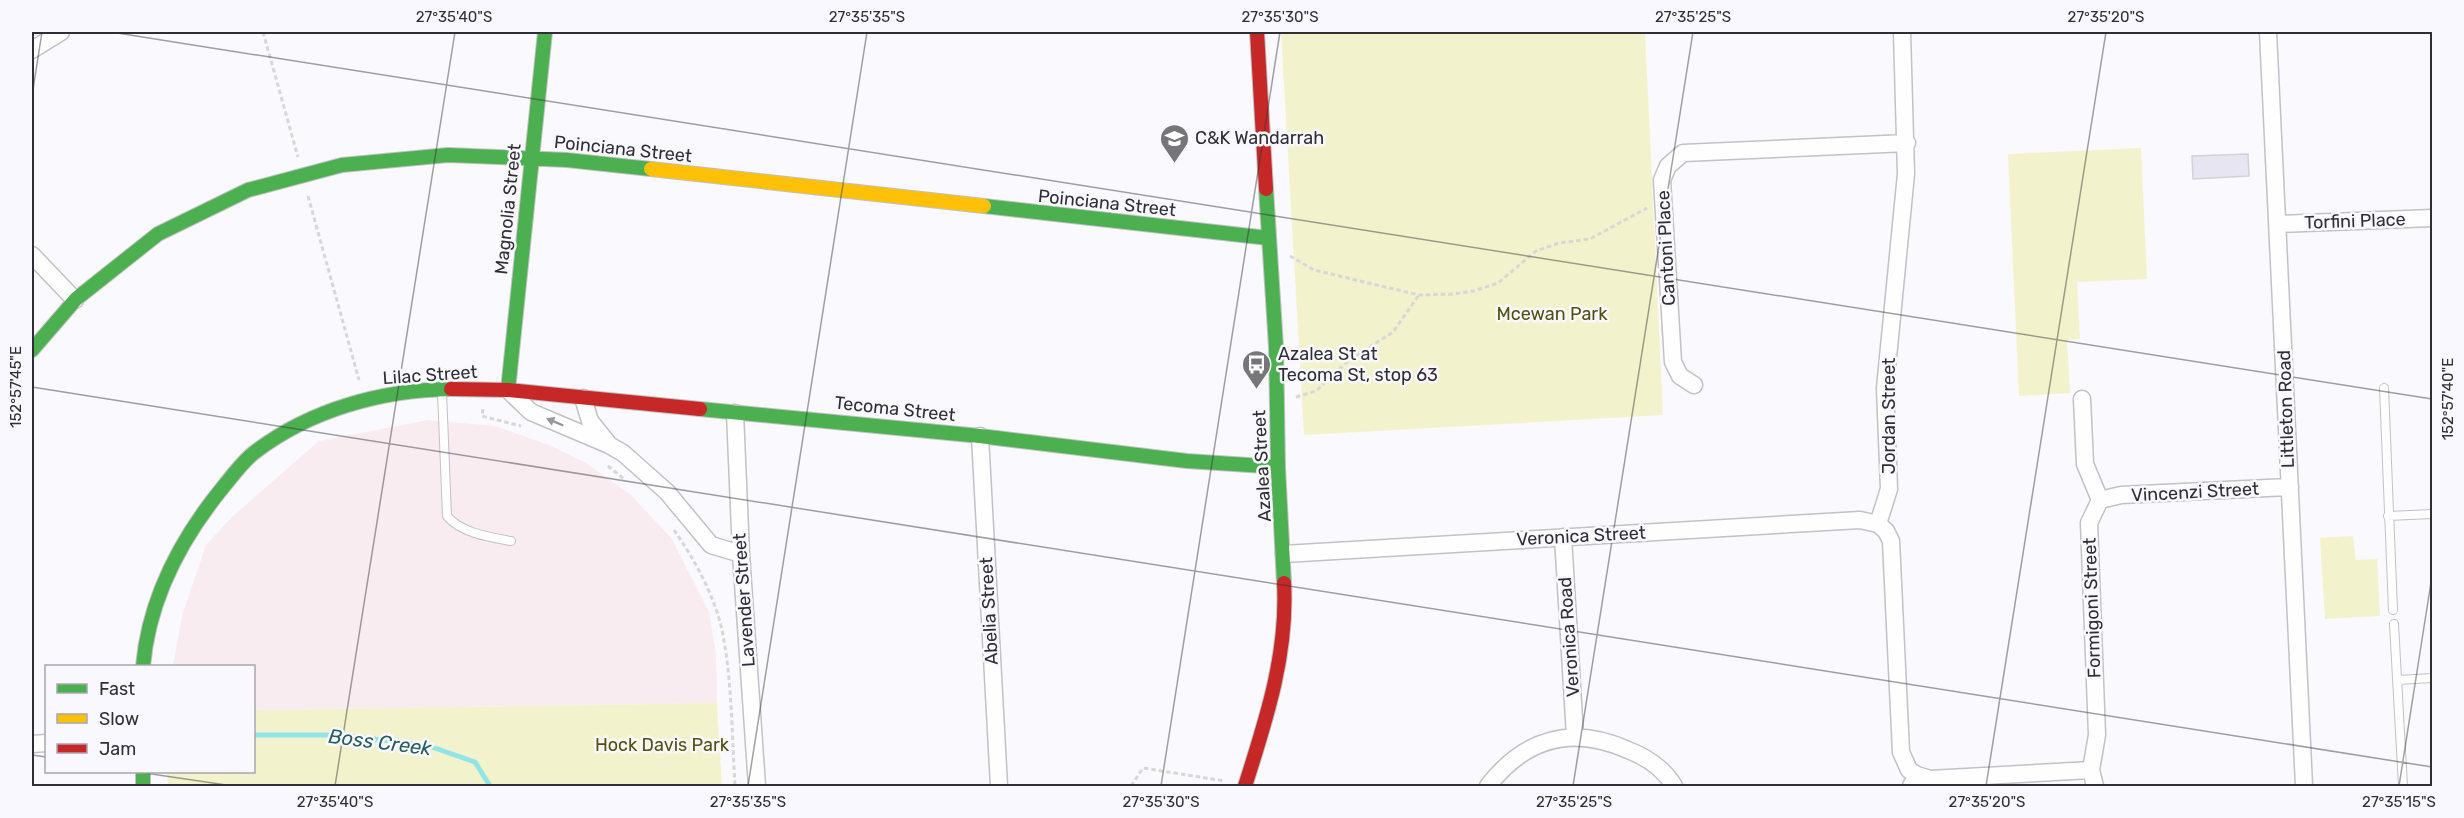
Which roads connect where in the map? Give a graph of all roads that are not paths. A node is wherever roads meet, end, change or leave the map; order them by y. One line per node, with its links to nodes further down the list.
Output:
1 (61, 32): 6 (street)
2 (545, 32): 8 (street, Magnolia Street)
3 (1257, 32): 11 (street, Azalea Street)
4 (1902, 32): 7 (street, Jordan Street)
5 (2268, 32): 10 (street, Littleton Road)
6 (32, 50)
7 (1907, 143): 15 (street, Cantoni Place); 29 (street, Jordan Street)
8 (531, 159): 11 (street, Poinciana Street); 13 (street, Poinciana Street); 18 (street, Magnolia Street)
9 (2433, 218): 10 (street, Torfini Place)
10 (2278, 224): 25 (street, Littleton Road)
11 (1268, 238): 24 (street, Azalea Street)
12 (32, 255): 13 (street)
13 (75, 300): 14 (street, Poinciana Street)
14 (32, 350)
15 (1694, 385)
16 (442, 388): 18 (street, Lilac Street); 31 (lane); 36 (street, Lilac Street)
17 (2384, 388): 28 (lane)
18 (508, 390): 19 (street, Tecoma Street); 23 (street, one-way to 18)
19 (583, 398): 21 (street, Tecoma Street); 23 (street)
20 (2082, 399): 26 (street)
21 (735, 413): 22 (street, Tecoma Street); 32 (street, Lavender Street)
22 (980, 436): 24 (street, Tecoma Street); 43 (street, Abelia Street)
23 (609, 445): 32 (street)
24 (1278, 467): 33 (street, Azalea Street)
25 (2290, 487): 26 (street, Vincenzi Street); 47 (street, Littleton Road)
26 (2100, 500): 40 (street, Formigoni Street)
27 (2433, 514): 28 (lane)
28 (2388, 516): 34 (lane)
29 (1878, 524): 30 (street, Veronica Street); 41 (street)
30 (1563, 537): 33 (street, Veronica Street); 39 (street, Veronica Road)
31 (511, 541)
32 (741, 554): 42 (street, Lavender Street)
33 (1284, 554): 44 (street, Azalea Street)
34 (2393, 610)
35 (2394, 624): 38 (lane)
36 (143, 665)
37 (2433, 678): 38 (lane)
38 (2398, 680): 48 (lane)
39 (1575, 736): 45 (street); 46 (street)
40 (2093, 778): 41 (street)
41 (1914, 781)
42 (757, 786)
43 (999, 786)
44 (1245, 786)
45 (1488, 786)
46 (1674, 786)
47 (2304, 786)
48 (2403, 786)

